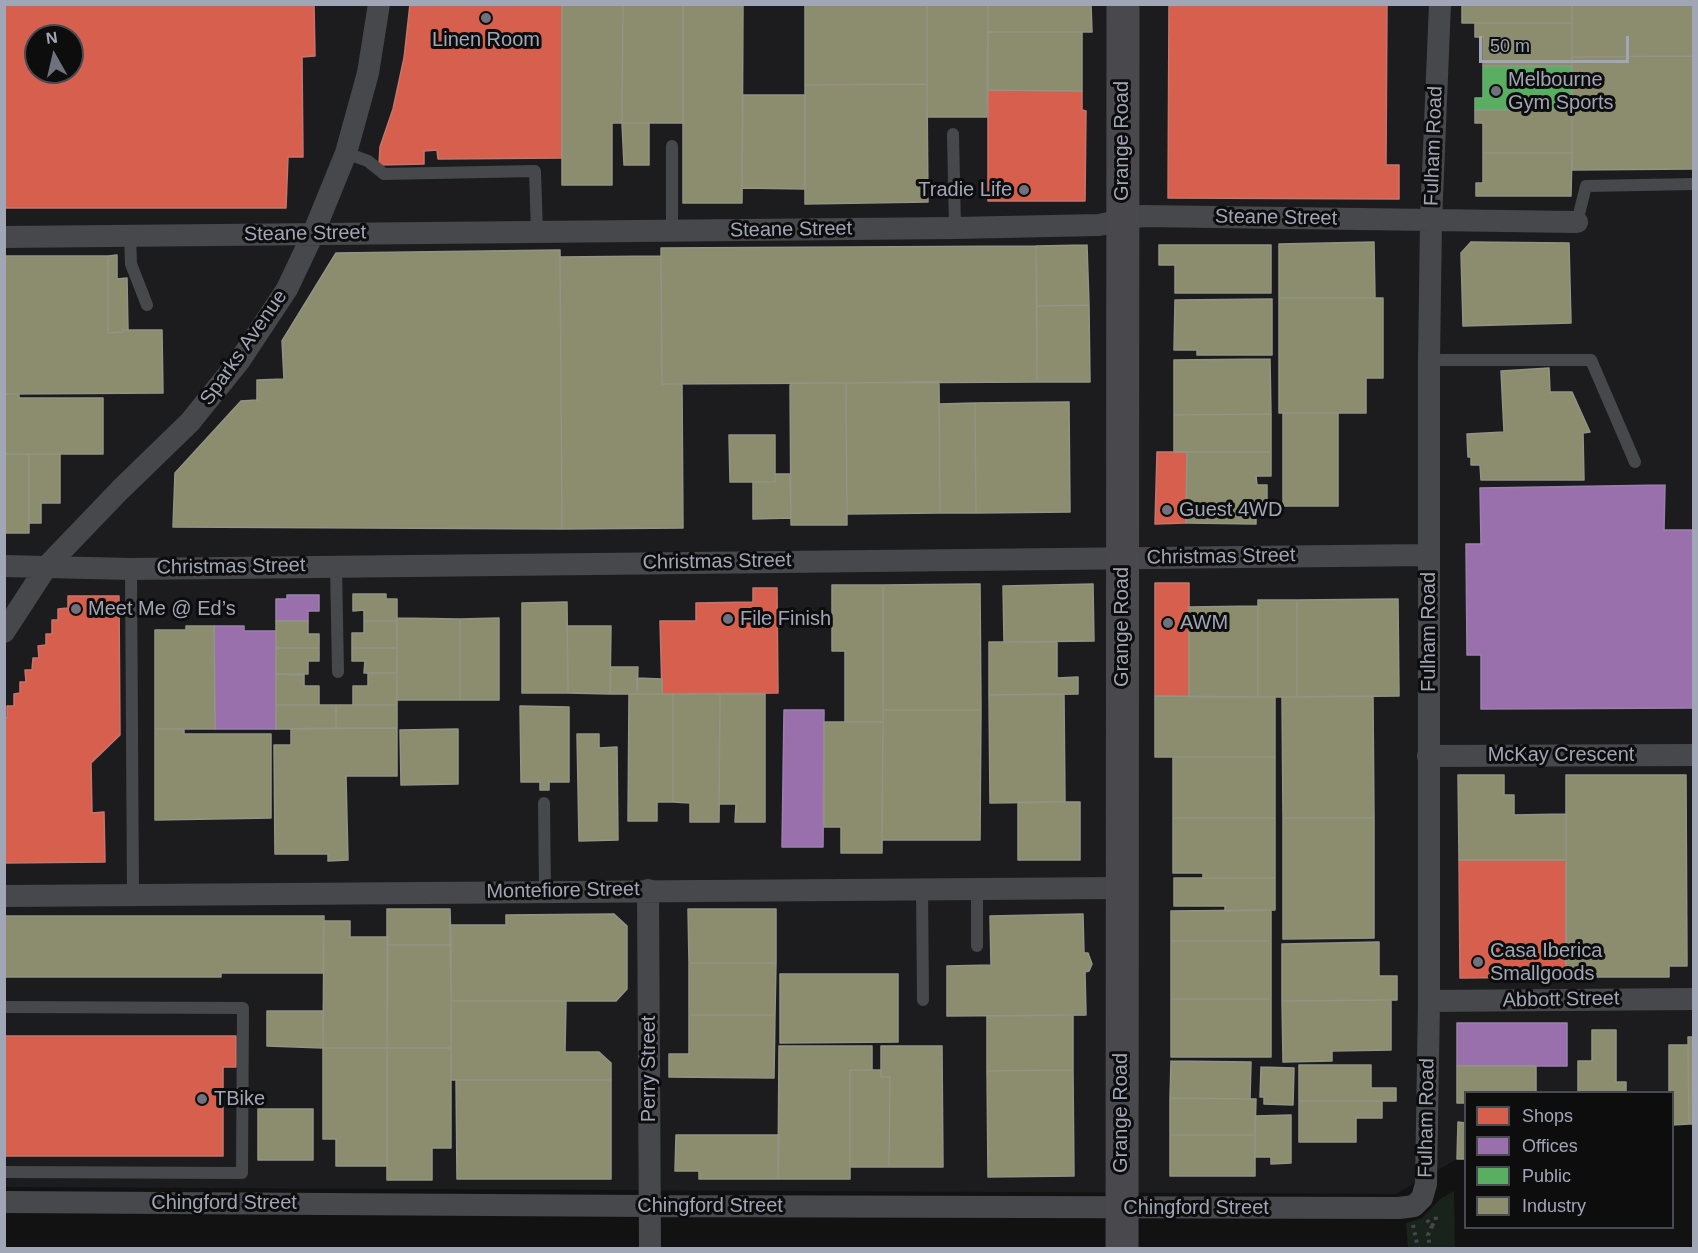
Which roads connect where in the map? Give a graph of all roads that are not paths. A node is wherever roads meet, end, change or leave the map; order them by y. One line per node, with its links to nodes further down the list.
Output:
1 (379, 4): 8 (street, Sparks Avenue)
2 (1113, 4): 5 (main road)
3 (1123, 4): 5 (main road, Grange Road)
4 (1440, 4): 11 (street, Fulham Road)
5 (1122, 44): 10 (main road, Grange Road)
6 (953, 134): 13 (lane)
7 (672, 146): 14 (lane)
8 (346, 153): 15 (lane); 16 (street, Sparks Avenue)
9 (1694, 184): 12 (lane)
10 (1123, 221): 11 (street, Steane Street); 13 (street, Steane Street); 23 (main road, Grange Road)
11 (1431, 221): 12 (street, Steane Street); 20 (street, Fulham Road)
12 (1577, 222)
13 (955, 228): 14 (street, Steane Street)
14 (672, 231): 15 (street, Steane Street)
15 (537, 232): 16 (street, Steane Street)
16 (313, 234): 17 (street, Steane Street); 25 (street, Sparks Avenue)
17 (130, 236): 18 (street, Steane Street); 19 (lane)
18 (4, 237)
19 (147, 305)
20 (1429, 360): 21 (lane); 22 (street, Fulham Road)
21 (1635, 462)
22 (1429, 555): 23 (street, Christmas Street); 31 (street, Fulham Road)
23 (1122, 558): 26 (street, Christmas Street); 34 (main road, Grange Road)
24 (4, 566): 25 (street, Christmas Street)
25 (47, 566): 27 (street, Christmas Street); 28 (street, Sparks Avenue)
26 (336, 566): 27 (street, Christmas Street); 29 (lane)
27 (131, 569): 38 (lane)
28 (4, 632)
29 (338, 672)
30 (1694, 755): 31 (street, McKay Crescent)
31 (1428, 756): 43 (street, Fulham Road)
32 (544, 803): 37 (lane)
33 (976, 888): 34 (street, Montefiore Street); 35 (street, Montefiore Street); 40 (lane)
34 (1122, 888): 49 (main road, Grange Road)
35 (922, 889): 36 (street, Montefiore Street); 42 (lane)
36 (648, 890): 37 (street, Montefiore Street); 47 (street, Perry Street)
37 (545, 891): 38 (street, Montefiore Street)
38 (133, 895): 39 (street, Montefiore Street)
39 (4, 896)
40 (977, 946)
41 (1694, 999): 43 (street, Abbott Street)
42 (922, 1000)
43 (1429, 1001): 48 (street, Fulham Road)
44 (4, 1007): 45 (lane)
45 (4, 1172)
46 (4, 1202): 47 (street, Chingford Street)
47 (649, 1206): 49 (street, Chingford Street); 50 (street, Perry Street)
48 (1414, 1206): 49 (street, Chingford Street)
49 (1121, 1207): 51 (main road, Grange Road)
50 (650, 1248)
51 (1122, 1248)

